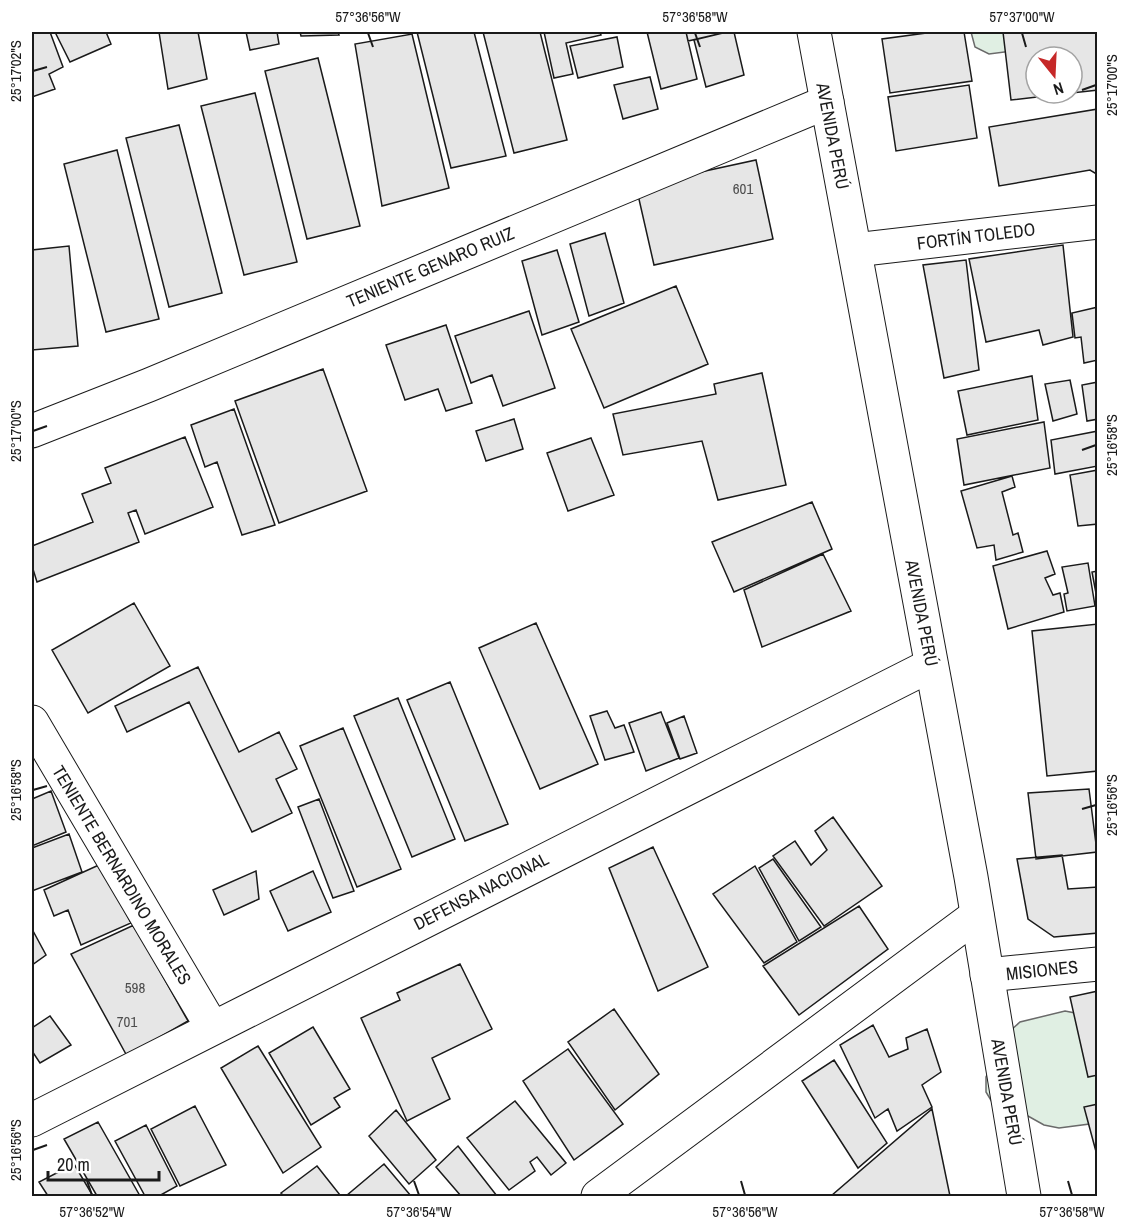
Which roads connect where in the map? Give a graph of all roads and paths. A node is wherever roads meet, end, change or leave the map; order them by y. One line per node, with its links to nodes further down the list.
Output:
1 (814, 32): 2 (street, AVENIDA PERÚ)
2 (827, 102): 4 (street, AVENIDA PERÚ); 5 (street, TENIENTE GENARO RUIZ)
3 (1098, 222): 4 (street, FORTÍN TOLEDO)
4 (855, 250): 6 (street, AVENIDA PERÚ)
5 (32, 431)
6 (932, 665): 8 (street, AVENIDA PERÚ); 11 (street, DEFENSA NACIONAL)
7 (32, 722): 11 (street, TENIENTE BERNARDINO MORALES)
8 (977, 915): 10 (street, AVENIDA PERÚ); 13 (street)
9 (1098, 964): 10 (street, MISIONES)
10 (987, 975): 14 (street, AVENIDA PERÚ)
11 (212, 1027): 12 (street, DEFENSA NACIONAL)
12 (32, 1120)
13 (598, 1197)
14 (1024, 1197)

